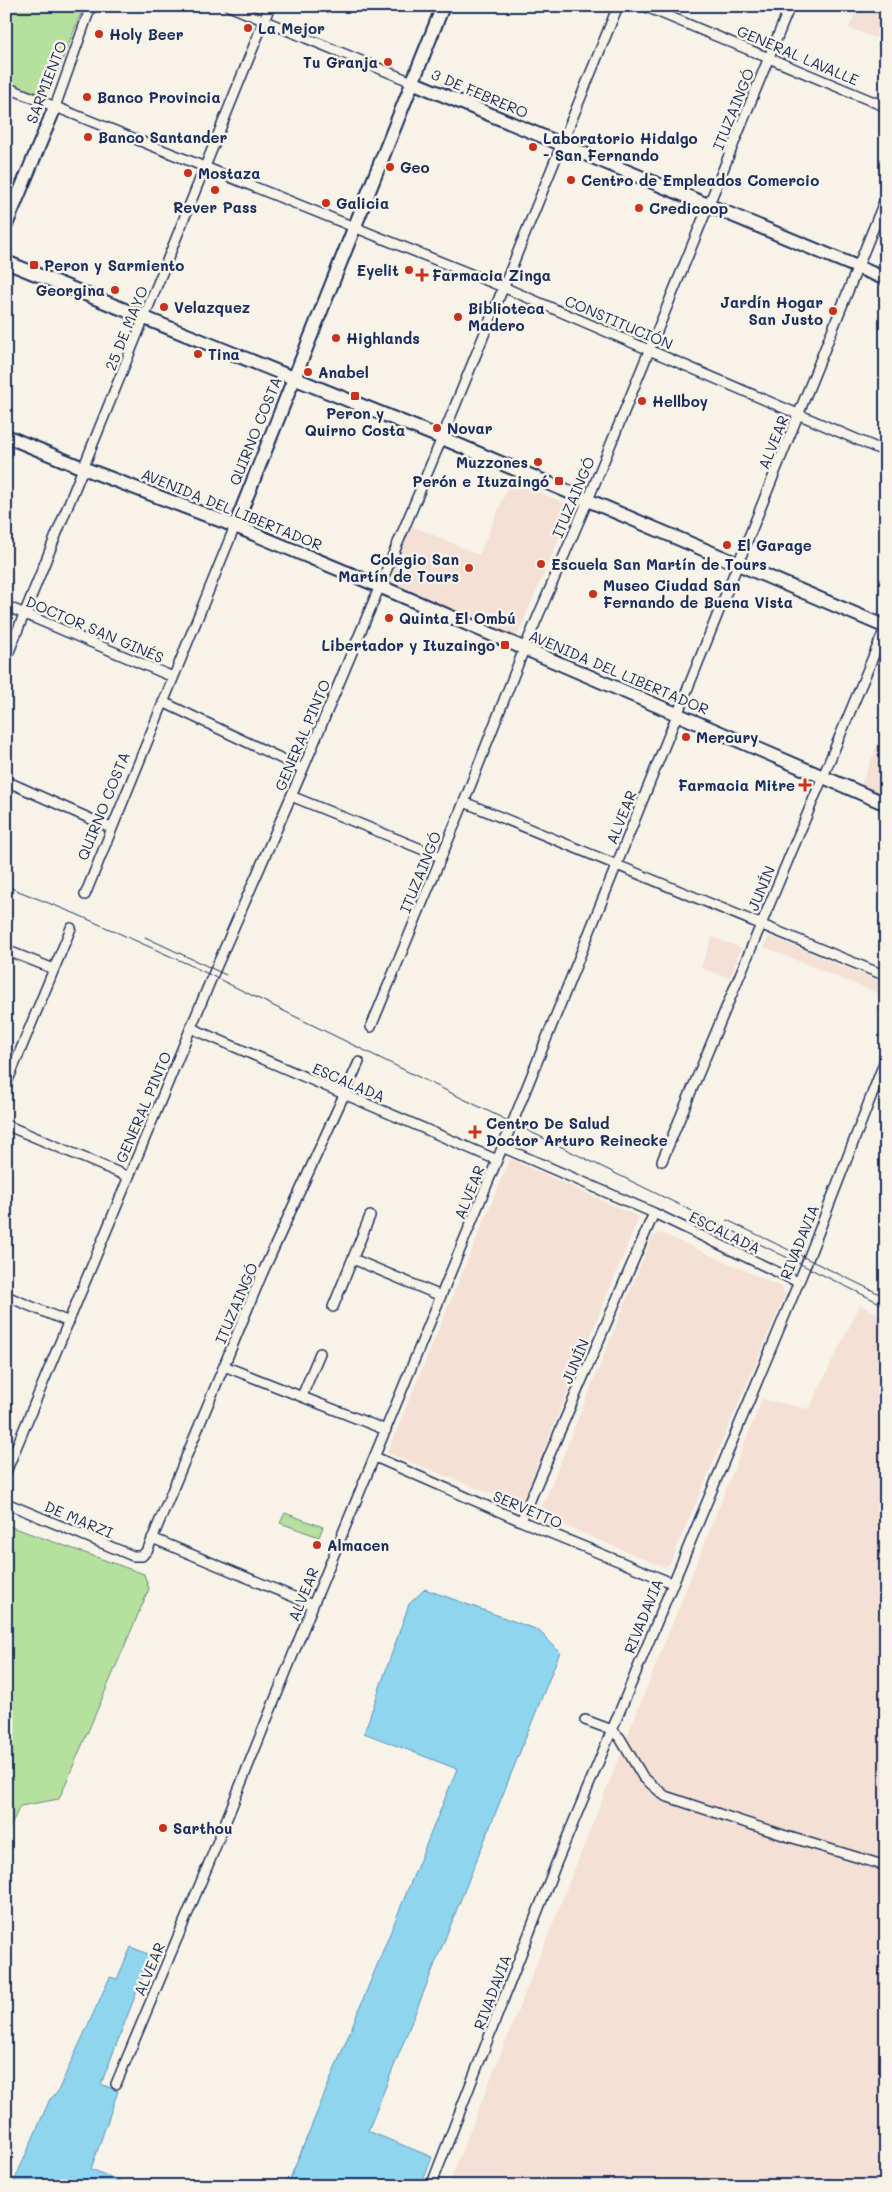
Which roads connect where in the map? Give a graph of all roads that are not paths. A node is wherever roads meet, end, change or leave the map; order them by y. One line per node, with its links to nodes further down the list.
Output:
1 (91, 6): 12 (street, SARMIENTO)
2 (229, 6): 8 (street, 3 DE FEBRERO)
3 (270, 6): 8 (street, 25 DE MAYO)
4 (443, 6): 10 (main road, QUIRNO COSTA)
5 (618, 6): 14 (street, GENERAL PINTO)
6 (644, 6): 9 (street, GENERAL LAVALLE)
7 (790, 6): 9 (street, ITUZAINGÓ)
8 (264, 21): 10 (street, 3 DE FEBRERO); 15 (street, 25 DE MAYO)
9 (768, 58): 13 (street, GENERAL LAVALLE); 17 (street, ITUZAINGÓ)
10 (412, 82): 14 (main road, 3 DE FEBRERO); 19 (main road, QUIRNO COSTA)
11 (6, 87): 12 (street, CONSTITUCIÓN)
12 (55, 107): 15 (street, CONSTITUCIÓN); 18 (main road, SARMIENTO)
13 (886, 107)
14 (561, 144): 17 (main road, 3 DE FEBRERO); 23 (street, GENERAL PINTO)
15 (205, 167): 19 (street, CONSTITUCIÓN); 24 (street, 25 DE MAYO)
16 (886, 197): 21 (street, ALVEAR)
17 (708, 205): 21 (main road, 3 DE FEBRERO); 25 (street, ITUZAINGÓ)
18 (6, 225)
19 (354, 227): 23 (street, CONSTITUCIÓN); 26 (main road, QUIRNO COSTA)
20 (6, 262): 24 (main road)
21 (858, 267): 22 (main road, 3 DE FEBRERO); 27 (street, ALVEAR)
22 (886, 279)
23 (503, 287): 25 (street, CONSTITUCIÓN); 29 (street, GENERAL PINTO)
24 (145, 319): 26 (main road); 31 (street, 25 DE MAYO)
25 (649, 349): 27 (street, CONSTITUCIÓN); 32 (street, ITUZAINGÓ)
26 (293, 378): 29 (main road); 33 (main road, QUIRNO COSTA)
27 (799, 415): 30 (street, CONSTITUCIÓN); 34 (street, ALVEAR)
28 (6, 436): 31 (main road, AVENIDA DEL LIBERTADOR)
29 (442, 438): 32 (main road); 35 (street, GENERAL PINTO)
30 (886, 452)
31 (83, 468): 33 (main road, AVENIDA DEL LIBERTADOR); 37 (street, 25 DE MAYO)
32 (588, 500): 34 (main road); 39 (street, ITUZAINGÓ)
33 (235, 526): 35 (main road, AVENIDA DEL LIBERTADOR); 41 (street, QUIRNO COSTA)
34 (738, 564): 38 (main road); 43 (street, ALVEAR)
35 (379, 586): 39 (main road, AVENIDA DEL LIBERTADOR); 44 (street, GENERAL PINTO)
36 (6, 606): 37 (street, DOCTOR SAN GINÉS)
37 (25, 614): 40 (street, 25 DE MAYO); 41 (street, DOCTOR SAN GINÉS)
38 (886, 626): 45 (street, JUNÍN)
39 (524, 649): 43 (main road, AVENIDA DEL LIBERTADOR); 48 (street, ITUZAINGÓ)
40 (6, 659)
41 (173, 677): 42 (street, QUIRNO COSTA)
42 (163, 702): 44 (street); 50 (street, QUIRNO COSTA)
43 (677, 715): 45 (main road, AVENIDA DEL LIBERTADOR); 52 (street, ALVEAR)
44 (303, 769): 47 (street, GENERAL PINTO)
45 (823, 776): 49 (main road, AVENIDA DEL LIBERTADOR); 54 (street, JUNÍN)
46 (6, 781): 50 (street)
47 (291, 796): 51 (street); 60 (street, GENERAL PINTO)
48 (464, 802): 51 (street, ITUZAINGÓ); 52 (street)
49 (886, 804)
50 (111, 828): 53 (street, QUIRNO COSTA)
51 (442, 857): 59 (street, ITUZAINGÓ)
52 (616, 866): 54 (street); 66 (street, ALVEAR)
53 (85, 895)
54 (761, 924): 58 (street); 68 (street, JUNÍN)
55 (71, 928): 57 (street)
56 (6, 950): 57 (street)
57 (54, 969): 63 (street)
58 (886, 976)
59 (371, 1027)
60 (191, 1028): 64 (street, ESCALADA); 69 (street, GENERAL PINTO)
61 (886, 1058): 73 (street, RIVADAVIA)
62 (359, 1062): 64 (street, ITUZAINGÓ)
63 (6, 1084)
64 (344, 1095): 67 (street, ESCALADA); 79 (street, ITUZAINGÓ)
65 (6, 1125): 69 (street)
66 (502, 1147): 67 (street, ALVEAR); 70 (street, ESCALADA)
67 (497, 1160): 75 (street, ALVEAR)
68 (662, 1162)
69 (129, 1177): 77 (street, GENERAL PINTO)
70 (654, 1213): 73 (street, ESCALADA); 85 (street, JUNÍN)
71 (370, 1216): 72 (street)
72 (353, 1259): 75 (street); 76 (street)
73 (798, 1282): 88 (street, RIVADAVIA)
74 (6, 1296): 77 (street)
75 (441, 1296): 81 (street, ALVEAR)
76 (334, 1307)
77 (68, 1322): 83 (street, GENERAL PINTO)
78 (320, 1353): 80 (street)
79 (224, 1366): 80 (street); 86 (street, ITUZAINGÓ)
80 (302, 1396): 81 (street)
81 (386, 1430): 82 (street, ALVEAR)
82 (375, 1457): 85 (street, SERVETTO); 89 (street, ALVEAR)
83 (6, 1472)
84 (6, 1503): 87 (street, DE MARZI)
85 (521, 1521): 88 (street, SERVETTO)
86 (152, 1538): 87 (street, ITUZAINGÓ); 89 (street)
87 (142, 1556)
88 (672, 1583): 91 (street, RIVADAVIA)
89 (313, 1605): 93 (street, ALVEAR)
90 (585, 1720): 91 (street)
91 (612, 1730): 92 (street); 94 (street, RIVADAVIA)
92 (886, 1866)
93 (116, 2084)
94 (431, 2186)

